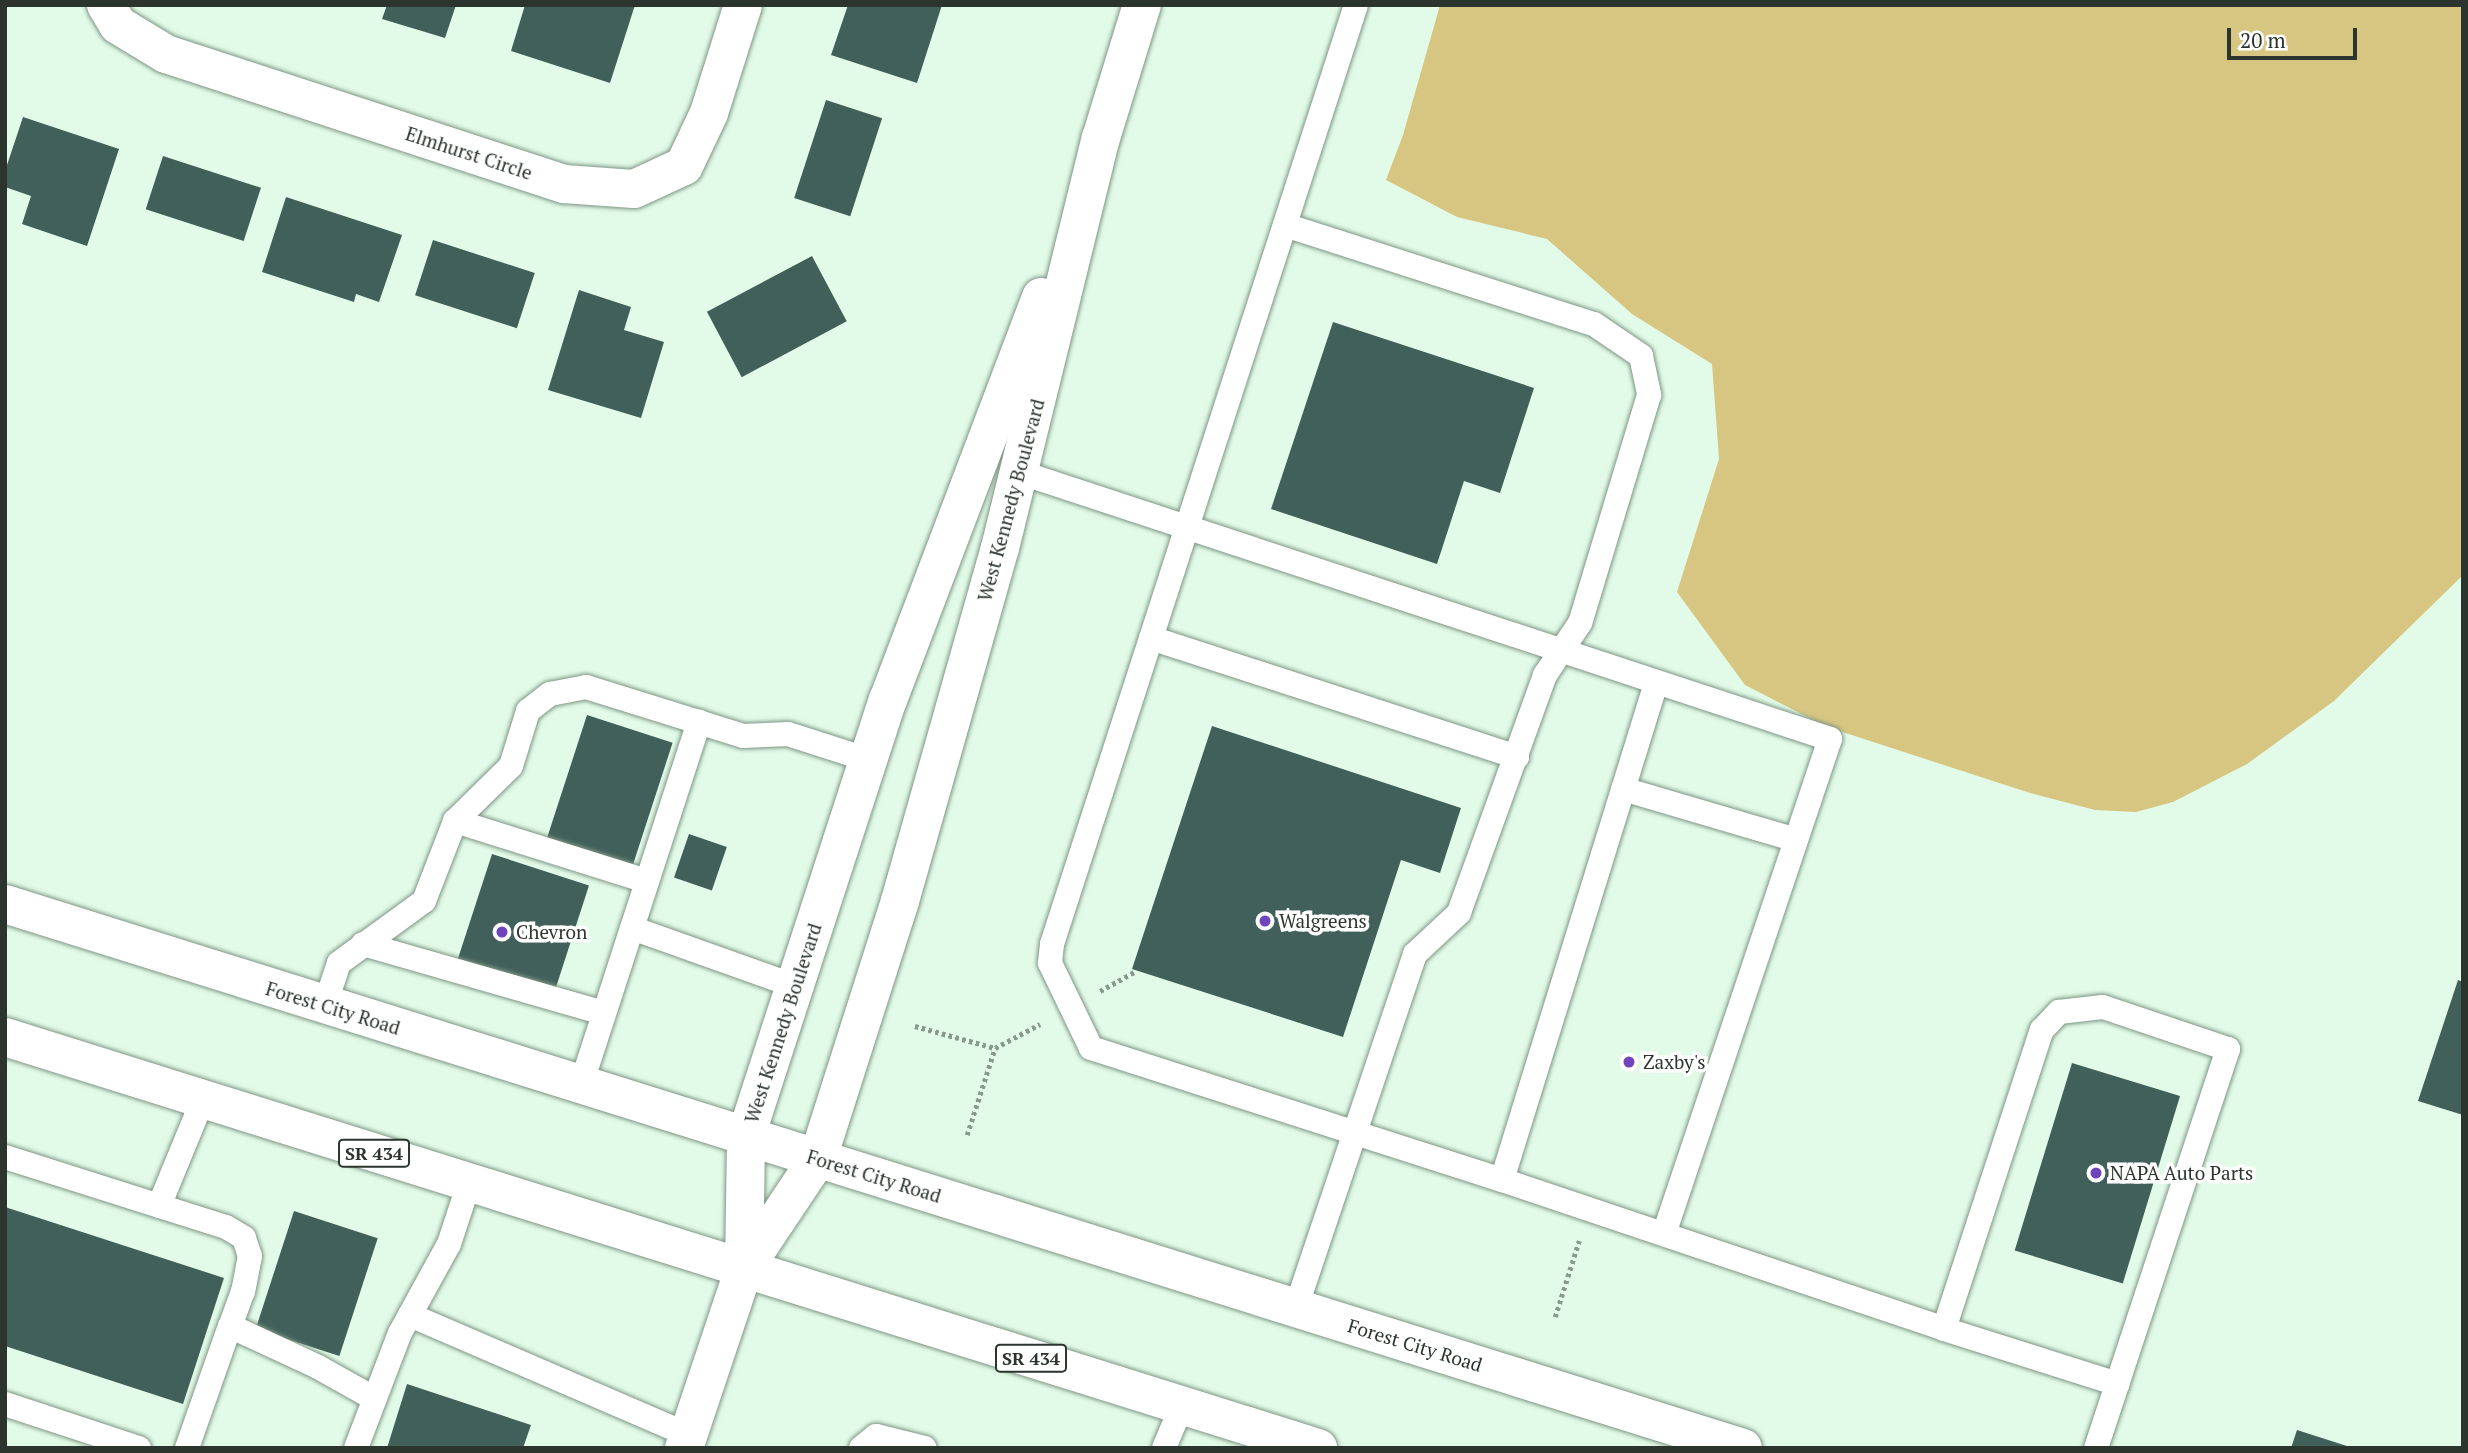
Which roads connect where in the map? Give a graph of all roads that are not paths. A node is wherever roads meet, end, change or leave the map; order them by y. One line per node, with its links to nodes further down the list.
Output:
1 (106, 5): 2 (main road, Elmhurst Circle)
2 (743, 5)
3 (1142, 5): 5 (main road, West Kennedy Boulevard)
4 (1356, 5): 6 (lane)
5 (1101, 138): 7 (main road, West Kennedy Boulevard); 14 (main road, West Kennedy Boulevard)
6 (1285, 225): 8 (lane); 10 (lane)
7 (1019, 472): 8 (lane); 31 (main road, West Kennedy Boulevard)
8 (1186, 528): 9 (lane); 10 (lane)
9 (1151, 638): 13 (lane); 28 (lane)
10 (1562, 650): 11 (lane); 13 (lane)
11 (1656, 684): 15 (lane); 17 (lane)
12 (699, 722): 14 (lane); 16 (lane); 18 (lane)
13 (1517, 757): 28 (lane)
14 (869, 760): 22 (main road, West Kennedy Boulevard)
15 (1623, 789): 17 (lane); 32 (lane)
16 (455, 821): 18 (lane); 21 (lane)
17 (1796, 840): 35 (lane)
18 (647, 881): 20 (lane)
19 (5, 904): 23 (main road, Forest City Road)
20 (632, 928): 22 (lane); 24 (lane)
21 (363, 944): 23 (lane); 24 (lane)
22 (795, 986): 29 (main road, West Kennedy Boulevard)
23 (325, 1005): 26 (main road, Forest City Road)
24 (603, 1013): 26 (lane)
25 (5, 1037): 27 (main road, SR 434)
26 (581, 1085): 29 (main road, Forest City Road)
27 (202, 1099): 33 (main road, SR 434); 34 (lane)
28 (1356, 1134): 32 (lane); 37 (lane)
29 (746, 1136): 31 (main road, Forest City Road); 36 (main road, West Kennedy Boulevard)
30 (5, 1157): 34 (lane)
31 (818, 1158): 36 (main road, West Kennedy Boulevard); 37 (main road, Forest City Road)
32 (1502, 1180): 35 (lane)
33 (469, 1183): 36 (main road, SR 434); 38 (lane)
34 (159, 1206): 39 (lane)
35 (1664, 1234): 40 (lane)
36 (744, 1269): 44 (main road, SR 434); 45 (main road)
37 (1296, 1308): 53 (main road, Forest City Road)
38 (410, 1315): 42 (lane); 45 (lane)
39 (230, 1326): 42 (lane); 47 (lane)
40 (1944, 1329): 41 (lane); 41 (lane)
41 (2117, 1384): 54 (lane)
42 (374, 1399): 48 (lane)
43 (5, 1404): 46 (lane)
44 (1182, 1405): 51 (lane); 52 (main road, SR 434)
45 (686, 1441)
46 (139, 1448)
47 (187, 1448)
48 (356, 1448)
49 (861, 1448): 50 (lane)
50 (925, 1448)
51 (1164, 1448)
52 (1318, 1448)
53 (1743, 1448)
54 (2096, 1448)

